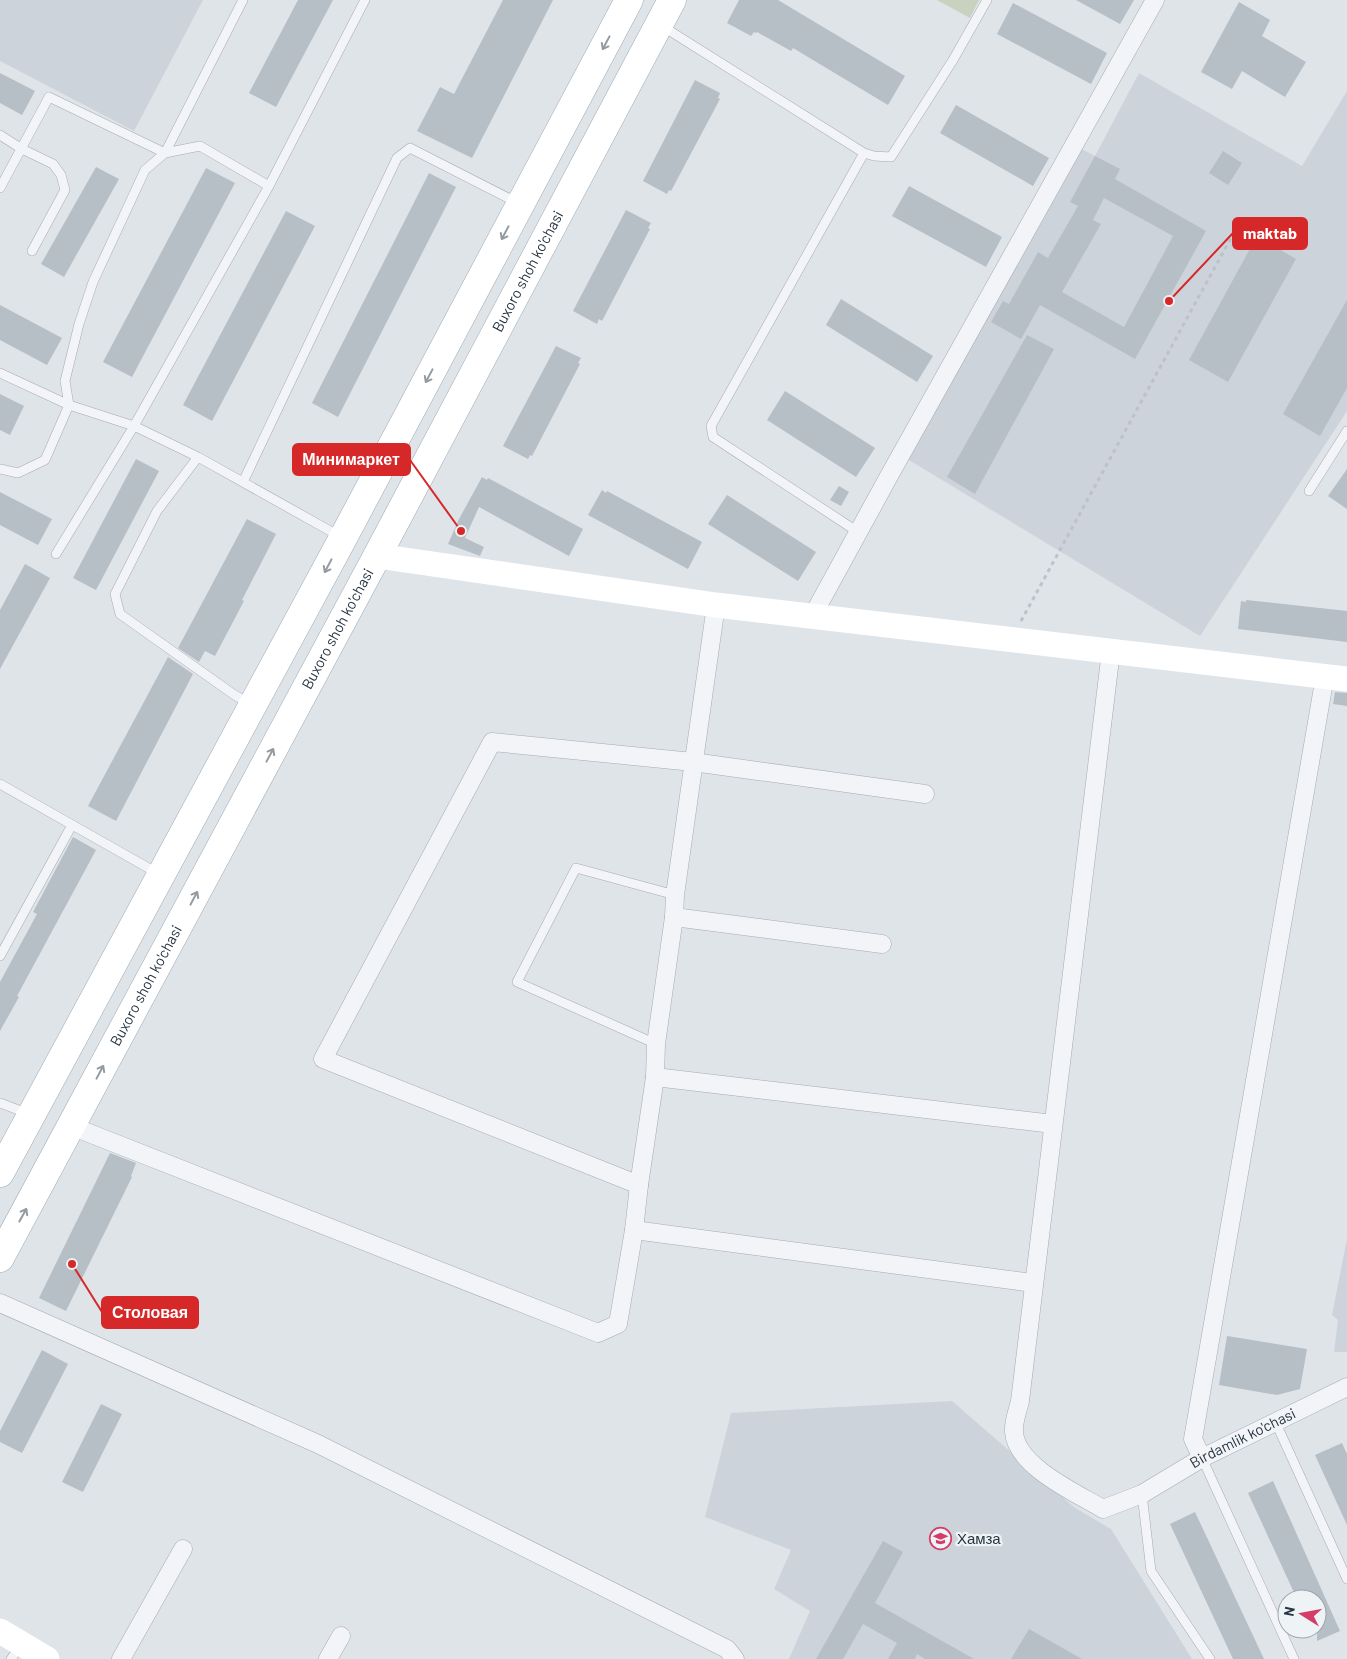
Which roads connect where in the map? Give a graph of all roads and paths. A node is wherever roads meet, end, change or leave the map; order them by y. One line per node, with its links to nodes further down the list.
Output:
1 (243, 0): 10 (lane)
2 (365, 0): 12 (lane)
3 (672, 0): 7 (main road, Buxoro shoh ko'chasi)
4 (988, 0): 11 (lane)
5 (1155, 0): 25 (street)
6 (625, 3): 14 (main road, one-way to 14)
7 (659, 24): 11 (lane); 28 (main road, Buxoro shoh ko'chasi)
8 (0, 135): 9 (lane)
9 (22, 149): 10 (lane); 13 (lane); 16 (lane)
10 (165, 152): 12 (lane); 18 (lane)
11 (864, 153): 25 (lane)
12 (269, 186): 19 (lane)
13 (0, 188)
14 (520, 204): 23 (lane); 26 (main road, one-way to 26)
15 (1237, 227): 31 (path)
16 (32, 251)
17 (0, 372): 18 (lane)
18 (69, 405): 19 (lane); 22 (lane)
19 (134, 426): 21 (lane); 27 (lane)
20 (1347, 431): 24 (lane)
21 (198, 457): 23 (lane); 34 (lane)
22 (0, 469)
23 (243, 482): 26 (lane)
24 (1310, 492)
25 (858, 532): 30 (street)
26 (343, 538): 34 (main road, one-way to 34)
27 (56, 554)
28 (376, 556): 29 (street); 49 (main road, Buxoro shoh ko'chasi, one-way to 28)
29 (716, 605): 30 (street); 35 (street)
30 (813, 615): 31 (street)
31 (1011, 639): 32 (street)
32 (1111, 651): 33 (street); 48 (street)
33 (1336, 678): 58 (street)
34 (252, 705): 39 (main road)
35 (693, 762): 37 (street); 40 (street); 51 (street)
36 (0, 784): 38 (lane)
37 (925, 794)
38 (72, 825): 39 (lane); 43 (lane)
39 (161, 875): 47 (main road)
40 (675, 895): 41 (street); 44 (lane)
41 (674, 917): 42 (street); 44 (street)
42 (882, 944)
43 (0, 956)
44 (656, 1044): 45 (street)
45 (656, 1077): 48 (street); 51 (street)
46 (0, 1103): 47 (lane)
47 (32, 1115): 50 (main road)
48 (1053, 1124): 54 (street)
49 (72, 1126): 52 (street); 53 (main road, Buxoro shoh ko'chasi, one-way to 49)
50 (0, 1174)
51 (639, 1185): 52 (street)
52 (634, 1230): 54 (street)
53 (0, 1258)
54 (1033, 1283): 59 (street, Birdamlik ko'chasi)
55 (0, 1303): 68 (street)
56 (1347, 1387): 57 (street, Birdamlik ko'chasi)
57 (1275, 1421): 58 (street, Birdamlik ko'chasi); 61 (lane)
58 (1202, 1458): 59 (street, Birdamlik ko'chasi); 70 (lane)
59 (1142, 1494): 69 (lane)
60 (183, 1549): 66 (street)
61 (1347, 1579)
62 (0, 1631): 64 (street)
63 (341, 1636): 67 (street)
64 (16, 1652): 65 (street)
65 (47, 1659)
66 (121, 1659)
67 (328, 1659)
68 (735, 1659)
69 (1210, 1659)
70 (1294, 1659)

